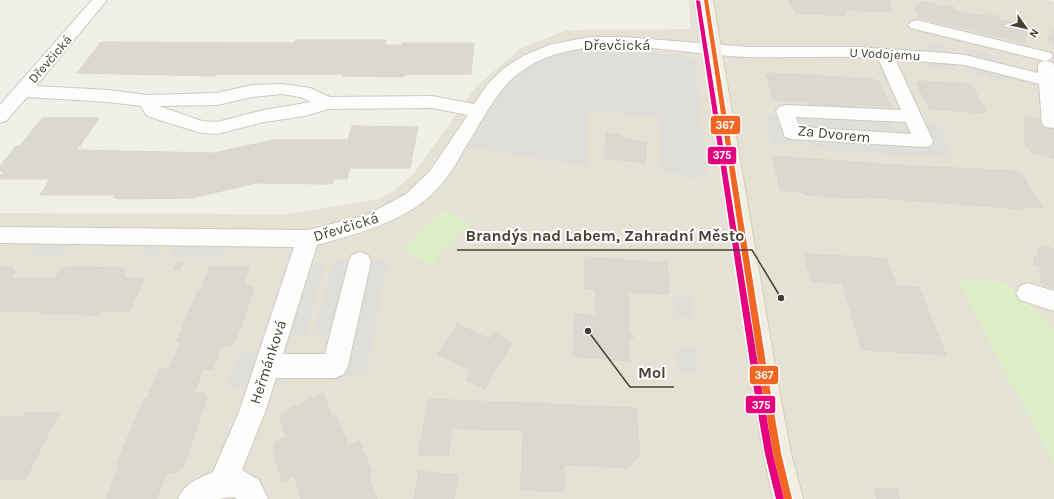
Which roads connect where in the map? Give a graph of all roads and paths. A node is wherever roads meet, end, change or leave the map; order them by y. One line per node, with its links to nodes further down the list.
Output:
1 (100, 0): 8 (street, Dřevčická)
2 (706, 0): 4 (main road)
3 (916, 25): 6 (street)
4 (713, 49): 5 (street, U Vodojemu); 11 (street, Dřevčická); 24 (main road)
5 (884, 54): 7 (street, U Vodojemu); 12 (street, Za Dvorem)
6 (1050, 57): 7 (street)
7 (1050, 81): 14 (street)
8 (22, 91): 9 (street); 13 (street, Dřevčická)
9 (148, 101): 10 (street); 10 (street)
10 (327, 103): 11 (street)
11 (479, 111): 16 (street, Dřevčická)
12 (912, 116): 12 (street, Za Dvorem)
13 (0, 117)
14 (1051, 123)
15 (0, 235): 16 (street, Dřevčická)
16 (308, 239): 20 (street, Heřmánková)
17 (360, 261): 20 (street)
18 (1028, 293): 19 (street)
19 (1054, 302)
20 (267, 366): 21 (street, Heřmánková)
21 (223, 482): 22 (street); 23 (street)
22 (193, 499)
23 (253, 499)
24 (788, 499)

